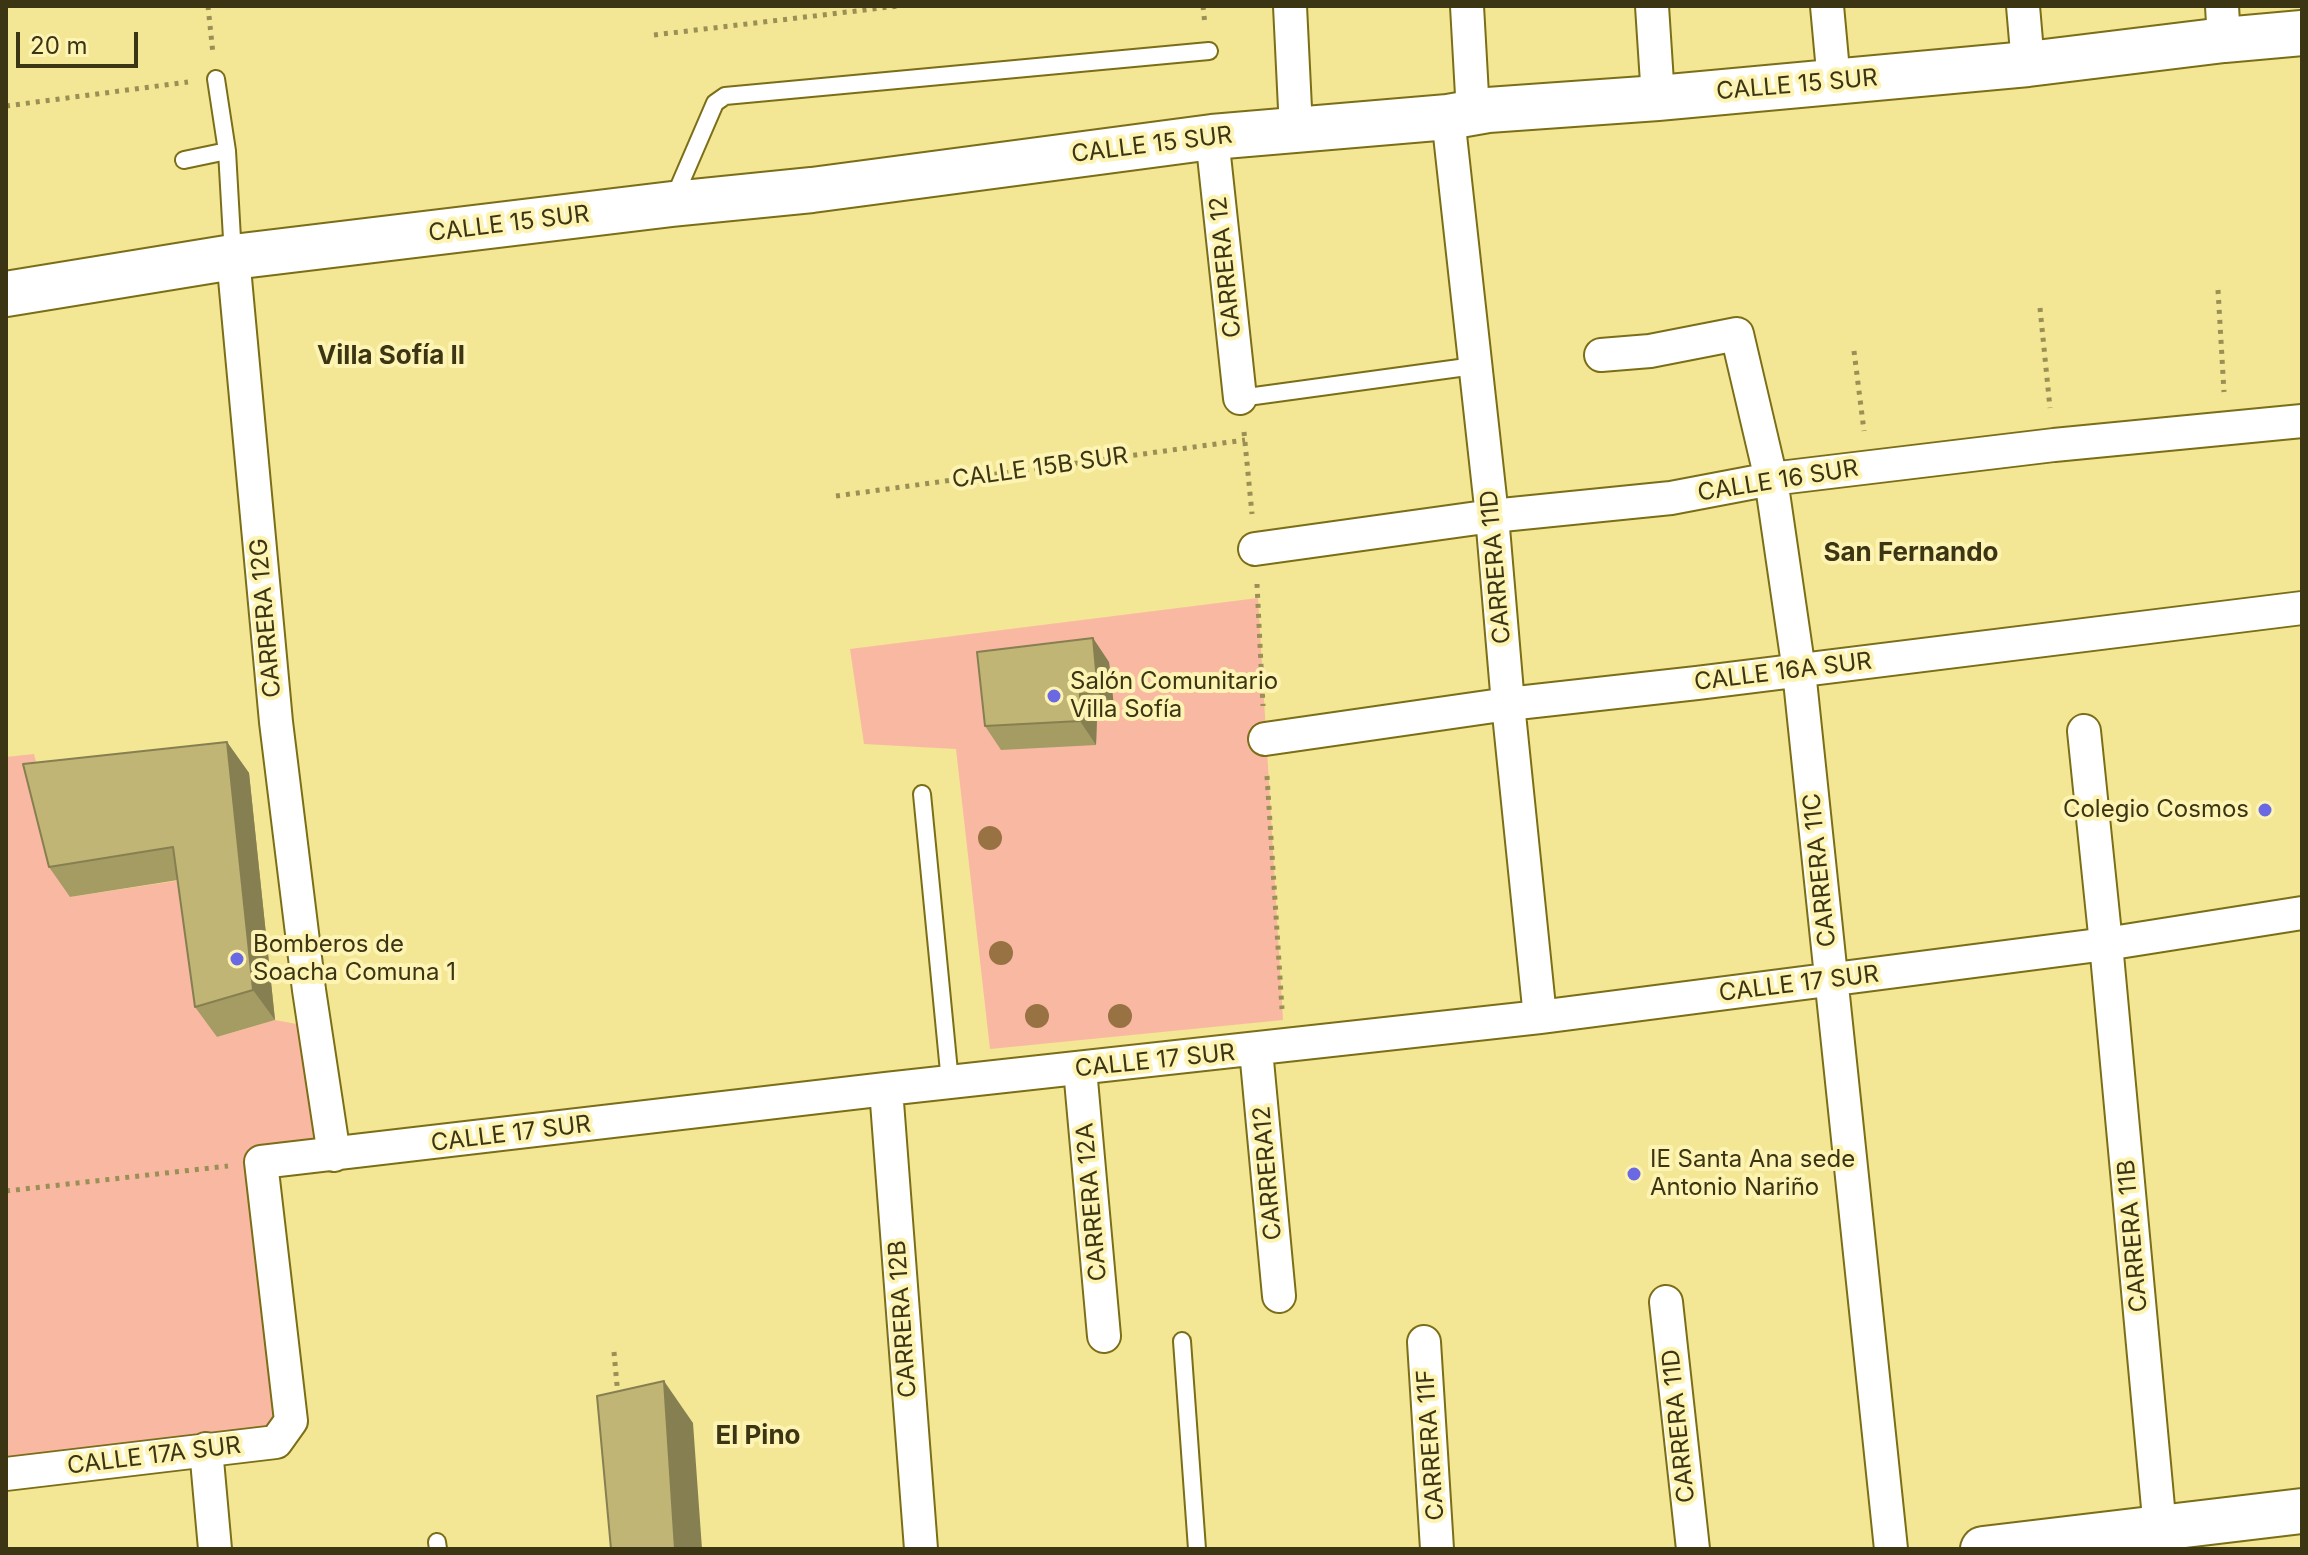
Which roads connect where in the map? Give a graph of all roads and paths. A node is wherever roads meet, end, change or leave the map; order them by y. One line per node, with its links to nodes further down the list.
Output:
1 (208, 6): 13 (path)
2 (898, 6): 10 (path)
3 (1290, 6): 18 (street)
4 (1467, 6): 17 (street, CARRERA 11D)
5 (1652, 6): 15 (street)
6 (1827, 6): 14 (street)
7 (2023, 6): 12 (street)
8 (2223, 23): 9 (street, CALLE 15 SUR); 12 (street, CALLE 15 SUR)
9 (2302, 33)
10 (654, 35)
11 (1209, 51): 22 (lane)
12 (2028, 64): 14 (street, CALLE 15 SUR)
13 (216, 79): 16 (path); 20 (lane, CARRERA 12G)
14 (1834, 82): 15 (street, CALLE 15 SUR)
15 (1658, 98): 17 (street, CALLE 15 SUR)
16 (6, 106)
17 (1460, 115): 18 (street, CALLE 15 SUR); 29 (street, CARRERA 11D)
18 (1296, 129): 19 (street, CALLE 15 SUR)
19 (1212, 137): 22 (street, CALLE 15 SUR); 30 (street, CARRERA 12)
20 (227, 151): 21 (lane); 23 (lane, CARRERA 12G)
21 (184, 160)
22 (672, 204): 23 (street, CALLE 15 SUR)
23 (233, 257): 25 (street, CALLE 15 SUR); 54 (street, CARRERA 12G)
24 (2218, 290): 32 (path)
25 (6, 294)
26 (2040, 308): 34 (path)
27 (1854, 351): 35 (path)
28 (1601, 355): 36 (street, CARRERA 11C)
29 (1474, 366): 30 (lane); 38 (street, CARRERA 11D)
30 (1240, 398)
31 (2302, 421): 32 (street, CALLE 16 SUR)
32 (2227, 429): 34 (street, CALLE 16 SUR)
33 (1245, 440): 37 (path, CALLE 15B SUR)
34 (2054, 445): 35 (street, CALLE 16 SUR)
35 (1868, 467): 36 (street, CALLE 16 SUR)
36 (1771, 479): 38 (street, CALLE 16 SUR); 41 (street, CARRERA 11C)
37 (836, 496)
38 (1492, 516): 39 (street, CALLE 16 SUR); 42 (street, CARRERA 11D)
39 (1255, 549)
40 (2302, 608): 41 (street, CALLE 16A SUR)
41 (1799, 671): 42 (street, CALLE 16A SUR); 48 (street, CARRERA 11C)
42 (1508, 704): 44 (street, CALLE 16A SUR); 49 (street, CARRERA 11D)
43 (2084, 731): 47 (street, CARRERA 11B)
44 (1265, 739)
45 (922, 794): 52 (lane)
46 (2302, 913): 47 (street, CALLE 17 SUR)
47 (2106, 944): 48 (street, CALLE 17 SUR); 67 (street, CARRERA 11B)
48 (1831, 980): 49 (street, CALLE 17 SUR); 73 (street, CARRERA 11C)
49 (1540, 1017): 50 (street, CALLE 17 SUR)
50 (1256, 1050): 51 (street, CALLE 17 SUR); 57 (street, CARRERA12)
51 (1080, 1069): 52 (street, CALLE 17 SUR); 59 (street, CARRERA 12A)
52 (950, 1082): 53 (street, CALLE 17 SUR)
53 (886, 1089): 54 (street, CALLE 17 SUR); 69 (street, CARRERA 12B)
54 (334, 1155): 55 (street, CALLE 17 SUR)
55 (261, 1162): 56 (path); 64 (street, CALLE 17A SUR)
56 (6, 1191)
57 (1279, 1296)
58 (1666, 1302): 72 (street, CARRERA 11D)
59 (1104, 1336)
60 (1182, 1341): 70 (lane)
61 (1424, 1342): 71 (street, CARRERA 11F)
62 (614, 1352): 63 (path)
63 (618, 1398)
64 (206, 1449): 65 (street, CALLE 17A SUR); 68 (street)
65 (6, 1474)
66 (2302, 1511): 67 (street)
67 (2160, 1529): 74 (street)
68 (215, 1549)
69 (921, 1549)
70 (1197, 1549)
71 (1437, 1549)
72 (1693, 1549)
73 (1891, 1549)
74 (1983, 1549)

